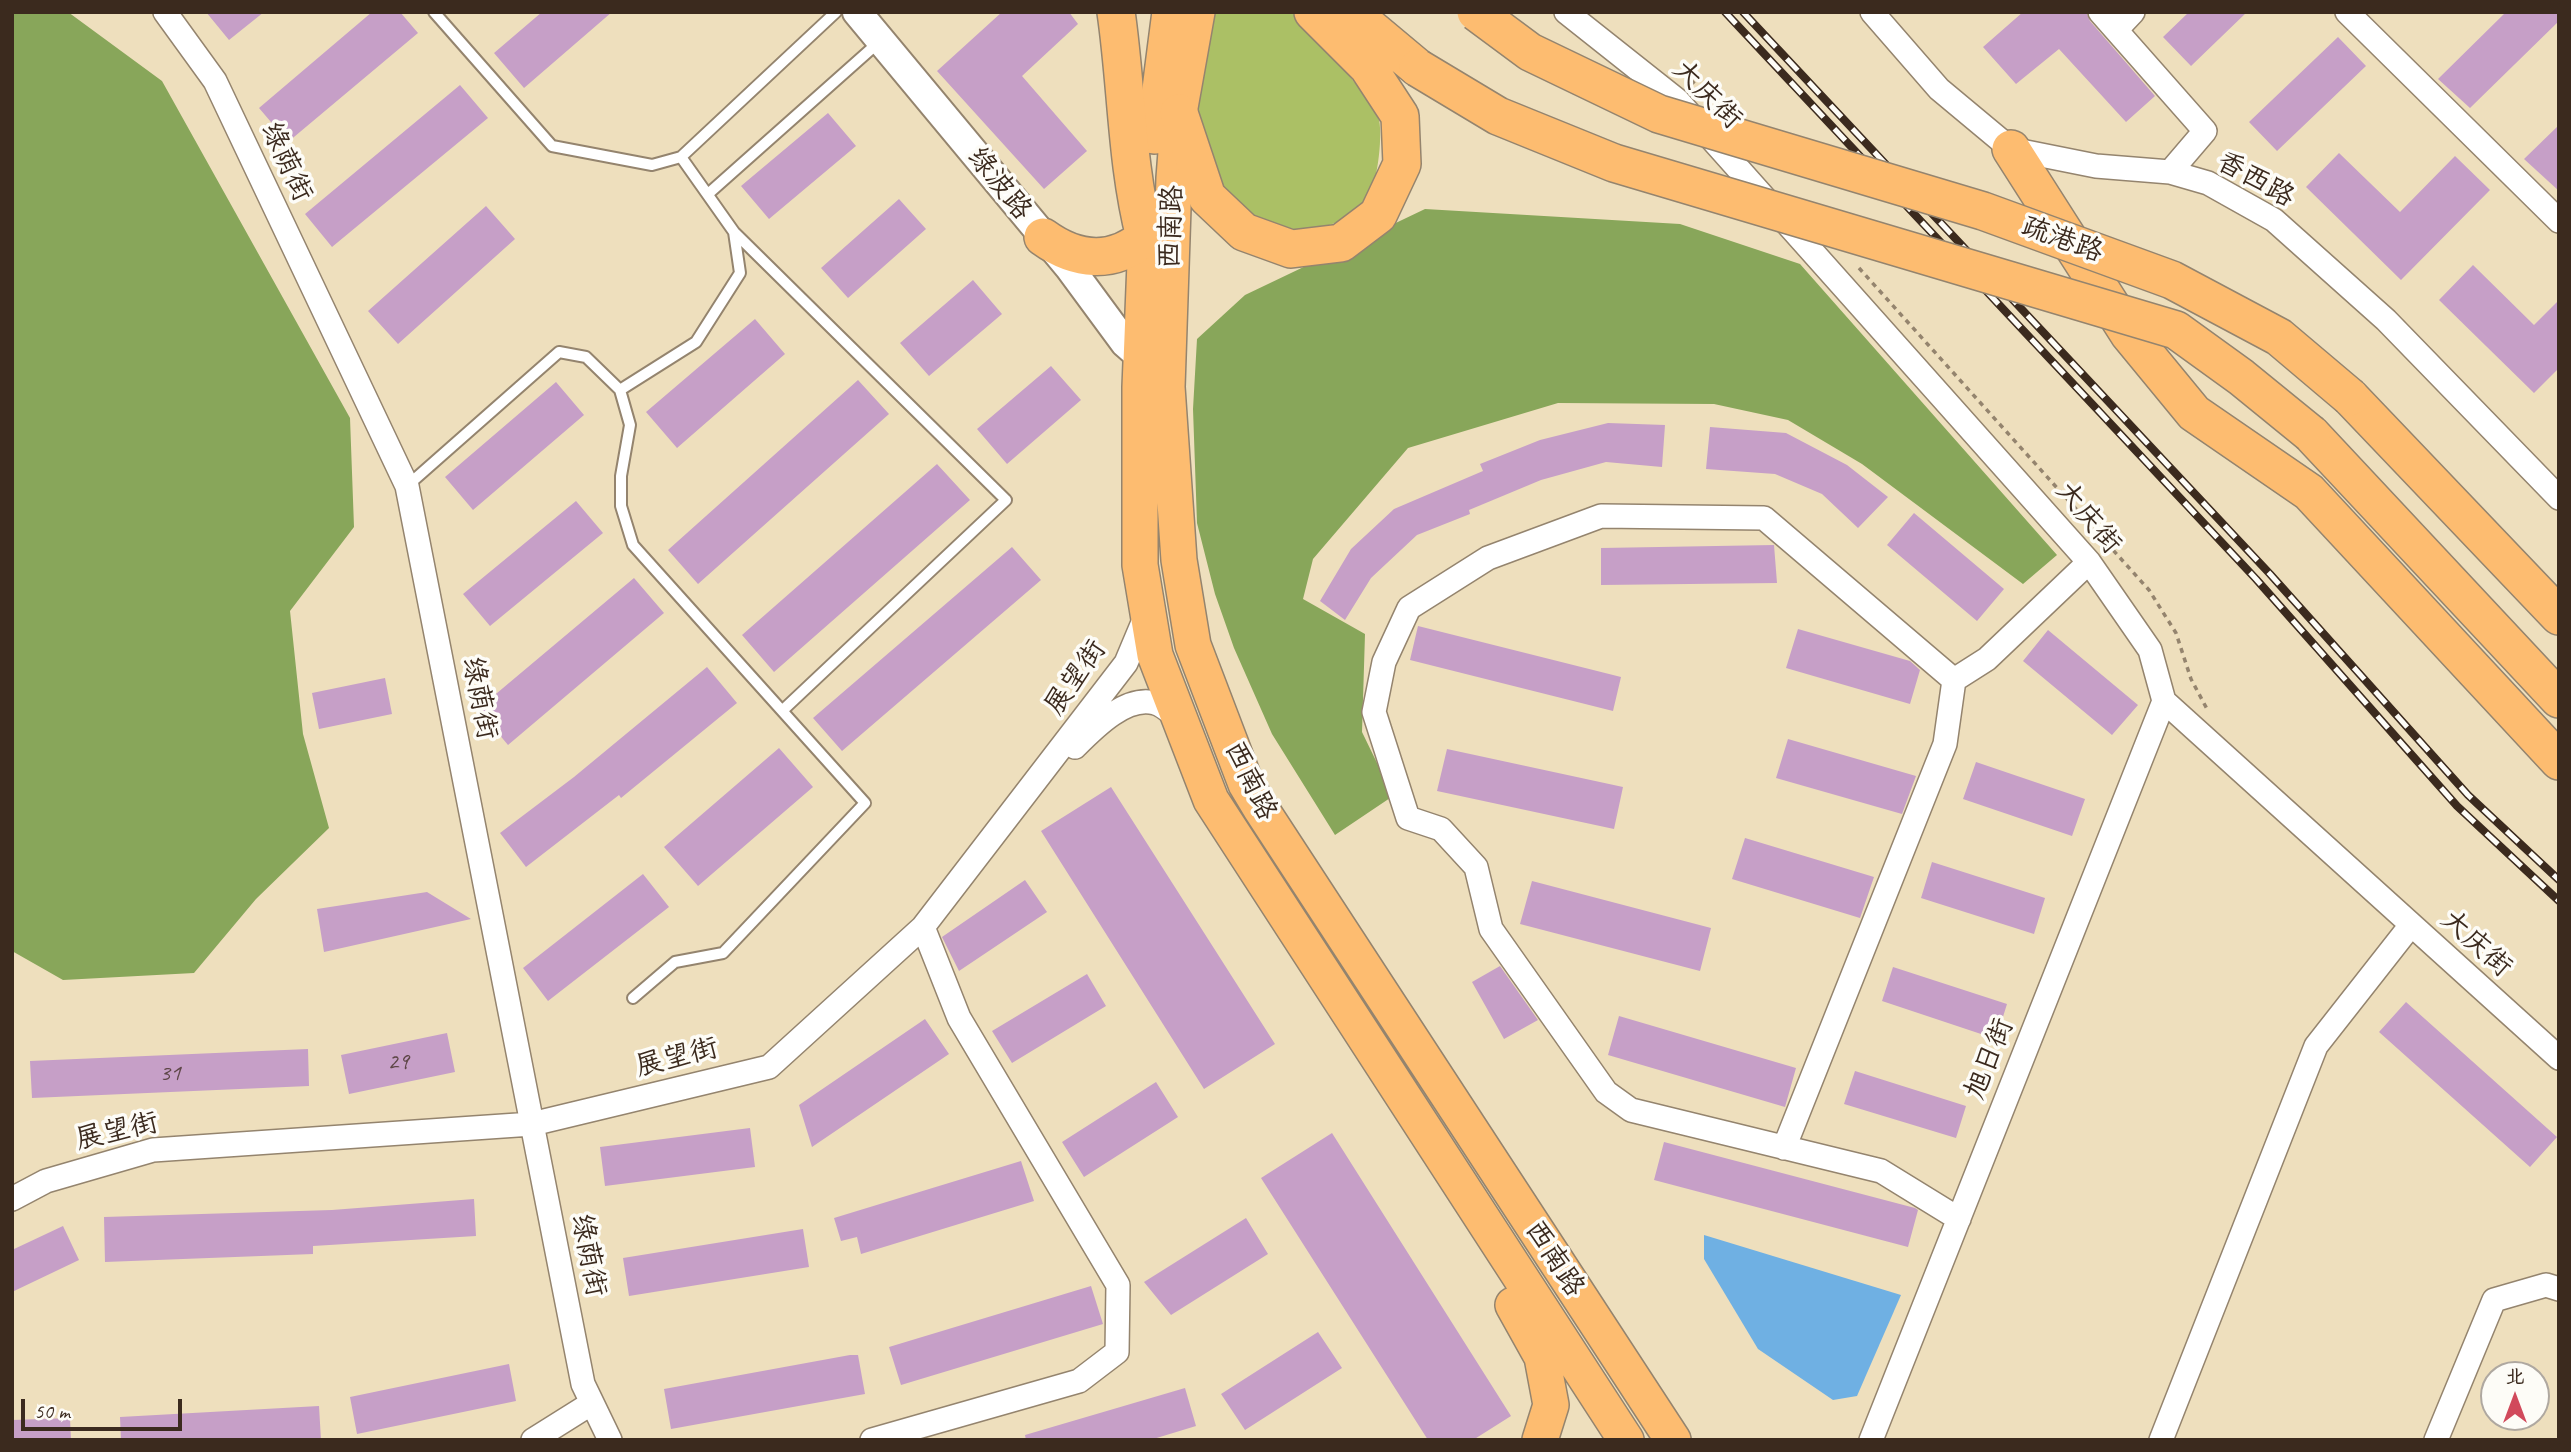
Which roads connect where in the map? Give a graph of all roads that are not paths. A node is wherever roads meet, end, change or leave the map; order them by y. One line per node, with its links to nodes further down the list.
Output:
1 (165, 12): 31 (street, 绿荫街)
2 (435, 12): 22 (lane)
3 (836, 12): 22 (lane)
4 (857, 12): 18 (street, 绿波路)
5 (1115, 12): 28 (highway)
6 (1170, 12): 28 (main road, 西南路)
7 (1197, 12): 20 (main road, 西南路)
8 (1313, 12): 20 (highway)
9 (1352, 12): 19 (highway)
10 (1365, 12): 19 (highway)
11 (1476, 12): 35 (highway, 疏港路, bridge)
12 (1566, 12): 33 (street, 大庆街)
13 (1872, 12): 21 (street, 香西路)
14 (2099, 12): 17 (street)
15 (2133, 12): 17 (street)
16 (2347, 12): 25 (street)
17 (2116, 30): 23 (street)
18 (881, 40): 24 (lane); 27 (street, 绿波路)
19 (1419, 68): 37 (highway, bridge)
20 (1179, 113): 54 (main road, 西南路)
21 (2011, 149): 23 (street, 香西路); 41 (highway)
22 (681, 157): 24 (lane)
23 (2170, 172): 32 (street, 香西路)
24 (708, 194): 26 (lane)
25 (2559, 221)
26 (734, 232): 30 (lane); 39 (lane)
27 (1043, 237): 28 (highway); 29 (street, 绿波路)
28 (1145, 237): 29 (main road, 西南路)
29 (1141, 357): 34 (main road, 西南路)
30 (620, 390): 31 (lane); 39 (lane)
31 (407, 486): 47 (street, 绿荫街)
32 (2559, 498)
33 (2090, 562): 36 (street); 38 (street, 大庆街)
34 (1148, 611): 40 (main road, 西南路); 42 (street, 展望街)
35 (2559, 616)
36 (1954, 680): 48 (street); 48 (street)
37 (2559, 699)
38 (2164, 701): 43 (street, 大庆街); 51 (street, 旭日街)
39 (783, 710): 45 (lane)
40 (1180, 720): 42 (street); 50 (main road, 西南路)
41 (2559, 761)
42 (1032, 787): 44 (street, 展望街)
43 (2411, 925): 46 (street, 大庆街); 61 (street)
44 (923, 927): 47 (street, 展望街); 58 (street)
45 (633, 998)
46 (2559, 1058)
47 (532, 1124): 49 (street, 展望街); 53 (street, 绿荫街)
48 (1784, 1148): 51 (street)
49 (12, 1199)
50 (1471, 1201): 55 (main road, 西南路); 59 (main road)
51 (1959, 1219): 60 (street, 旭日街)
52 (2559, 1289): 62 (street)
53 (592, 1403): 56 (street); 57 (street, 绿荫街)
54 (1666, 1429): 55 (street)
55 (1624, 1439)
56 (533, 1440)
57 (610, 1440)
58 (872, 1440)
59 (1540, 1440)
60 (1871, 1440)
61 (2161, 1440)
62 (2436, 1440)

